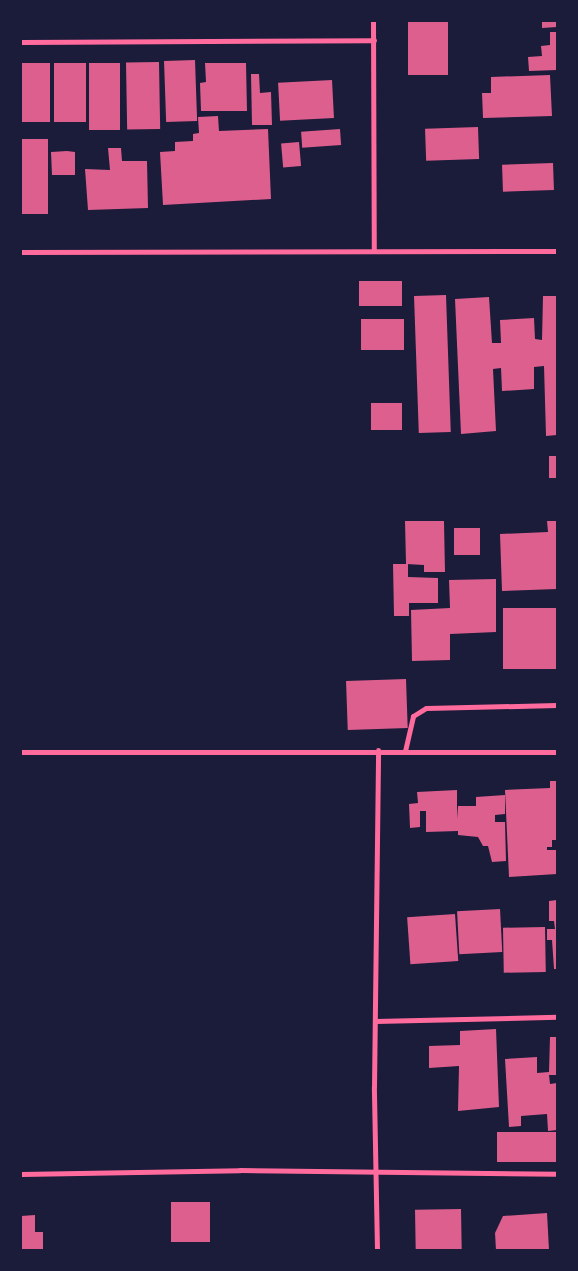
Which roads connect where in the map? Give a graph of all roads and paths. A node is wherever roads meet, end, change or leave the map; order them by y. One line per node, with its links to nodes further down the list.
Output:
1 (373, 21): 2 (street)
2 (374, 40): 3 (street); 4 (street)
3 (21, 42)
4 (374, 251): 5 (street); 6 (street)
5 (557, 251)
6 (21, 252)
7 (557, 705): 9 (street)
8 (378, 750): 9 (street); 10 (street); 13 (street)
9 (405, 751): 11 (street)
10 (21, 752)
11 (557, 752)
12 (557, 1017): 13 (street)
13 (375, 1021): 14 (street)
14 (375, 1173): 15 (street); 16 (street); 17 (street)
15 (21, 1174)
16 (557, 1174)
17 (377, 1250)

